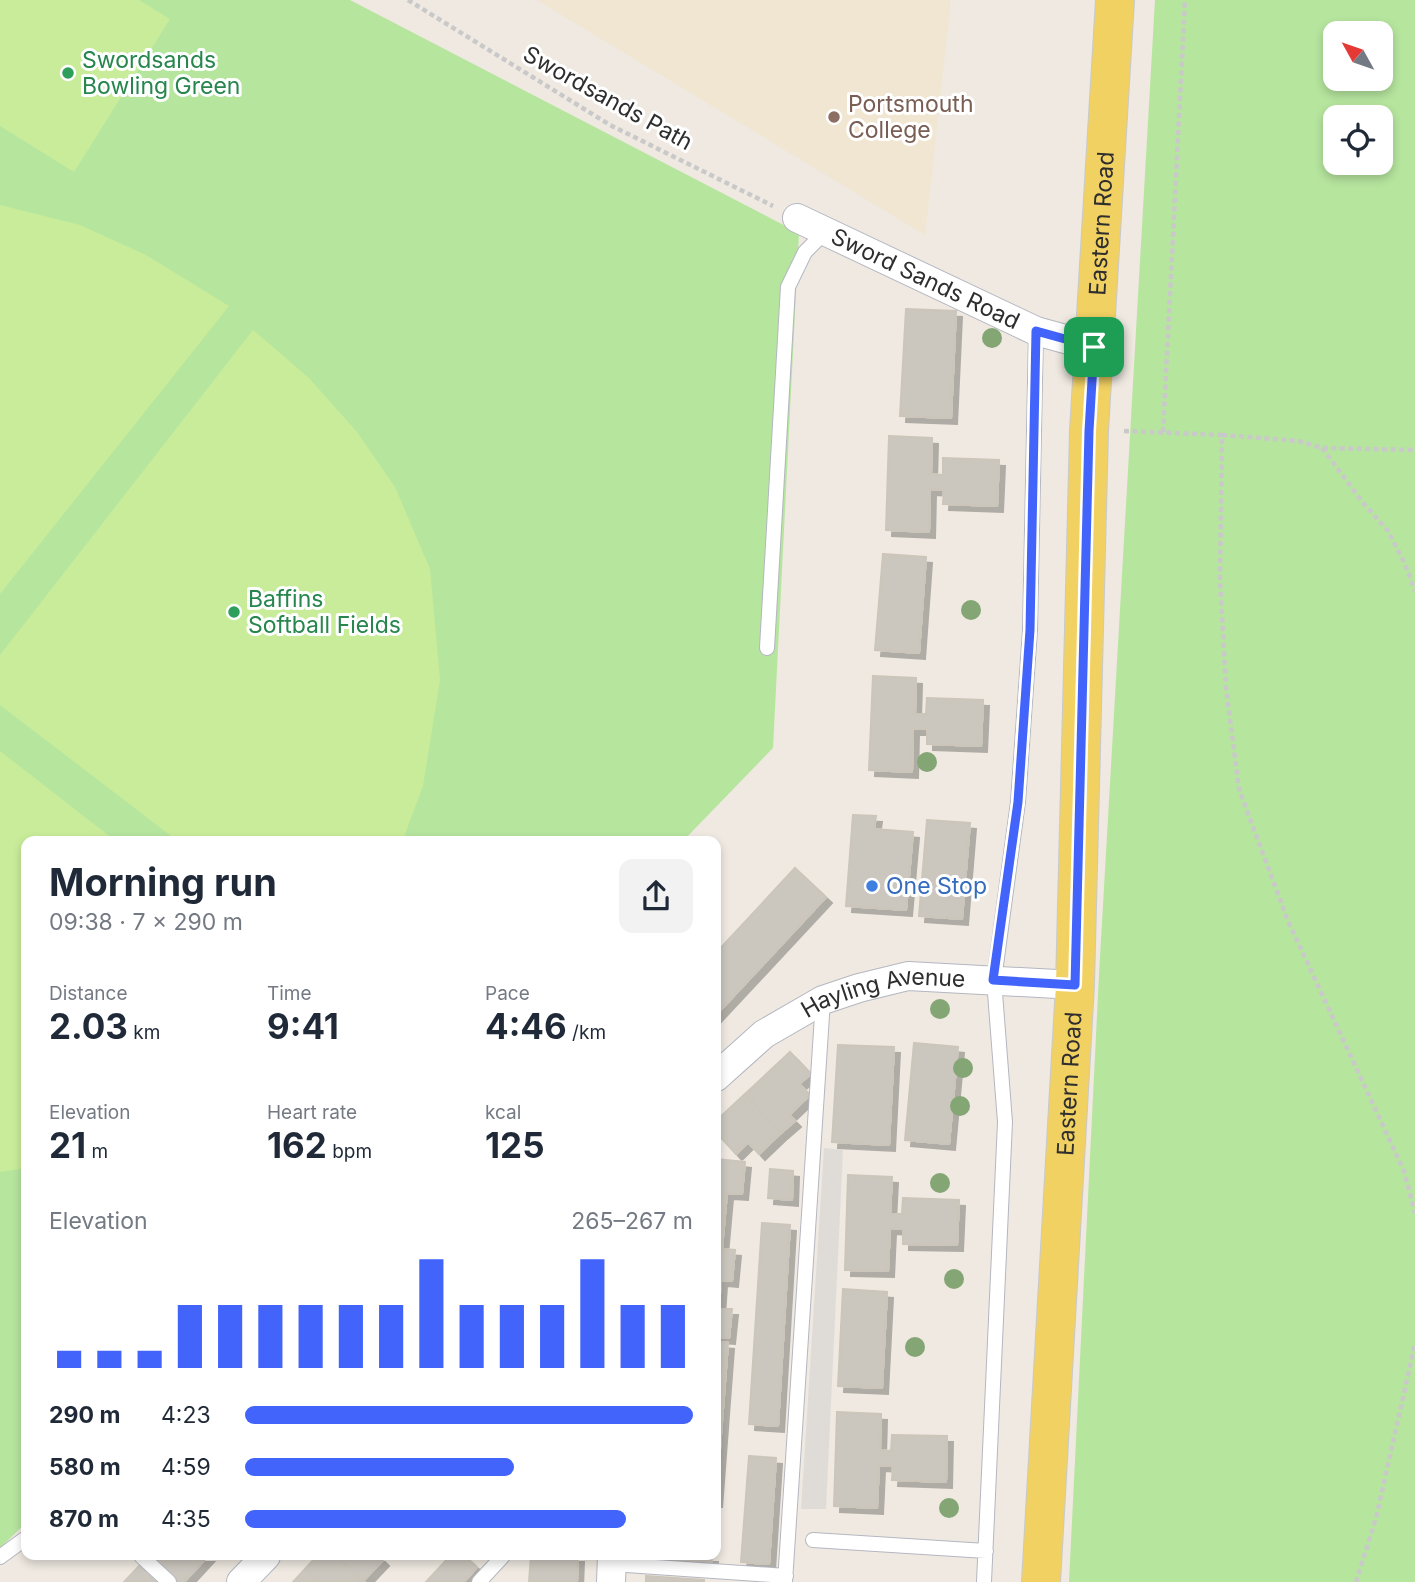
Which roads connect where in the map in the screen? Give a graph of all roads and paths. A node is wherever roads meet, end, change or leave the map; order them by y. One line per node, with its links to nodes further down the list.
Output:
1 (408, 0): 4 (path, Swordsands Path)
2 (1115, 0): 7 (main road, Eastern Road)
3 (1185, 0): 8 (path)
4 (797, 218): 5 (street, Sword Sands Road)
5 (826, 231): 6 (street, Sword Sands Road); 12 (lane)
6 (1036, 331): 7 (street, Sword Sands Road); 13 (lane)
7 (1094, 347): 14 (main road, Eastern Road)
8 (1222, 435): 9 (path); 17 (path)
9 (1322, 448): 10 (path); 11 (path)
10 (1415, 450)
11 (1415, 591)
12 (767, 648)
13 (993, 980): 14 (street, Hayling Avenue); 15 (street, Hayling Avenue); 21 (lane)
14 (1075, 985): 32 (main road, Eastern Road)
15 (823, 1000): 16 (street, Hayling Avenue); 27 (lane)
16 (721, 1073)
17 (1415, 1213)
18 (1415, 1344): 33 (path)
19 (813, 1540): 21 (lane)
20 (21, 1542): 22 (lane)
21 (986, 1551): 31 (lane)
22 (0, 1557)
23 (145, 1560): 28 (lane)
24 (262, 1560): 29 (street)
25 (499, 1560): 30 (lane)
26 (612, 1567): 27 (lane)
27 (786, 1579)
28 (169, 1582)
29 (241, 1582)
30 (479, 1582)
31 (984, 1582)
32 (1041, 1582)
33 (1356, 1582)

